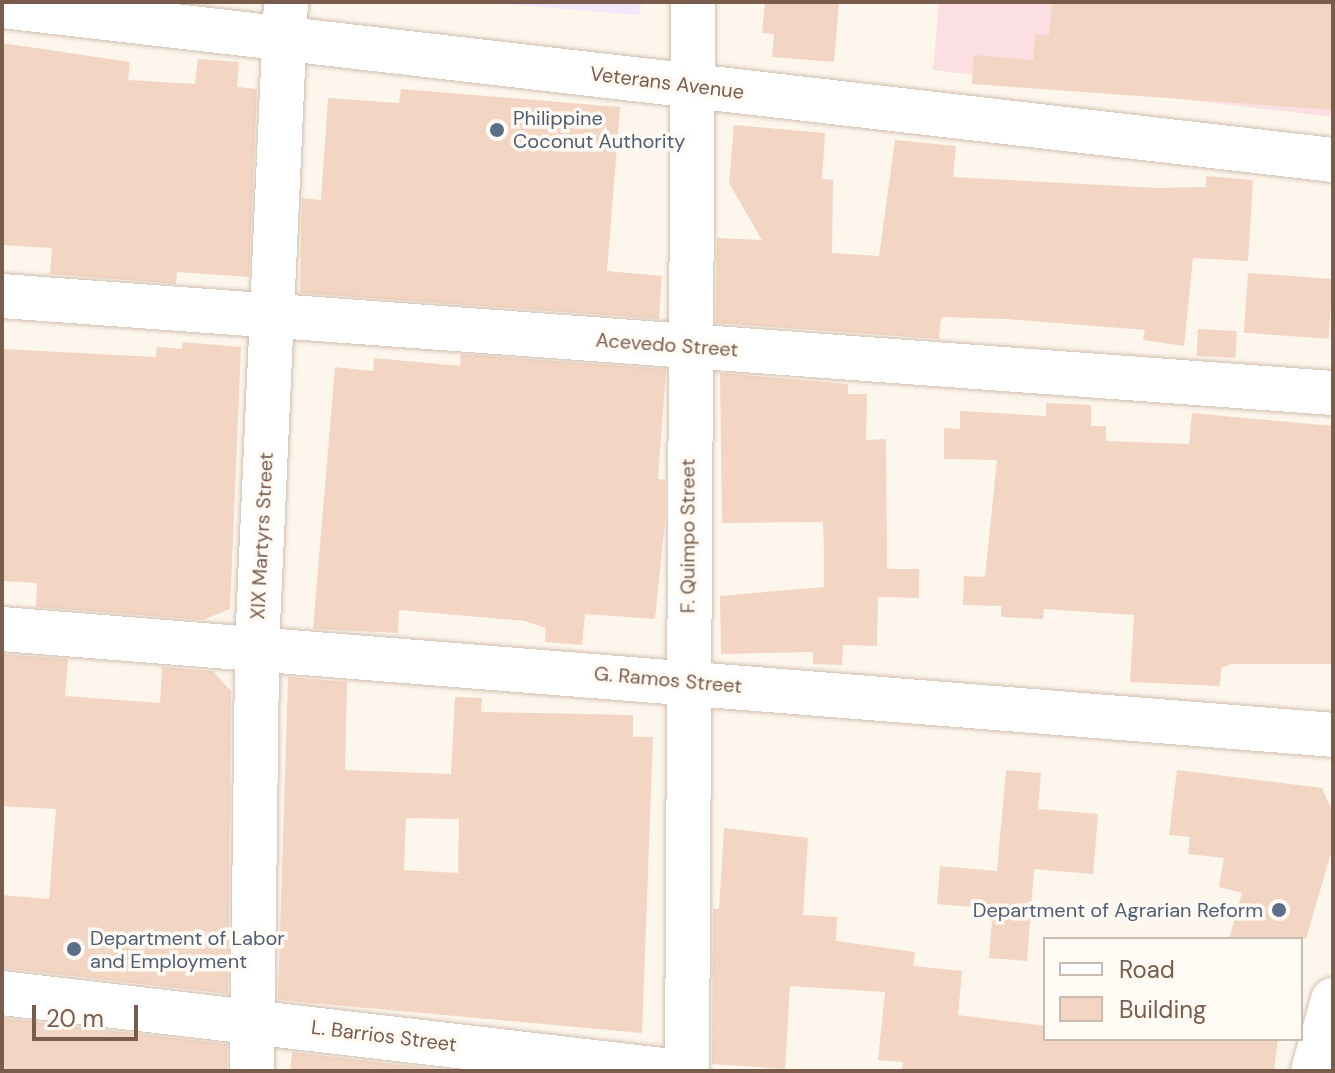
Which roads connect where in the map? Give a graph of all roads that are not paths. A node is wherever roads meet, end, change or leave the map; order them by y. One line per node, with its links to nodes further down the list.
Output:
1 (693, 2): 4 (street, F. Quimpo Street)
2 (2, 6): 3 (street, Veterans Avenue)
3 (286, 21): 4 (street, Veterans Avenue); 7 (street, XIX Martyrs Street)
4 (688, 86): 5 (street, Veterans Avenue); 8 (street, F. Quimpo Street)
5 (1333, 160)
6 (2, 296): 7 (street, Acevedo Street)
7 (272, 316): 8 (street, Acevedo Street); 11 (street, XIX Martyrs Street)
8 (689, 347): 9 (street, Acevedo Street); 12 (street, F. Quimpo Street)
9 (1333, 393)
10 (2, 629): 11 (street, G. Ramos Street)
11 (257, 647): 12 (street, G. Ramos Street); 16 (street, XIX Martyrs Street)
12 (688, 681): 13 (street, G. Ramos Street); 19 (street, F. Quimpo Street)
13 (1333, 735)
14 (2, 993): 16 (street, L. Barrios Street)
15 (1333, 1000): 20 (street)
16 (255, 1020): 17 (street, XIX Martyrs Street); 18 (street, L. Barrios Street)
17 (252, 1071)
18 (671, 1071)
19 (687, 1071)
20 (1313, 1071)

